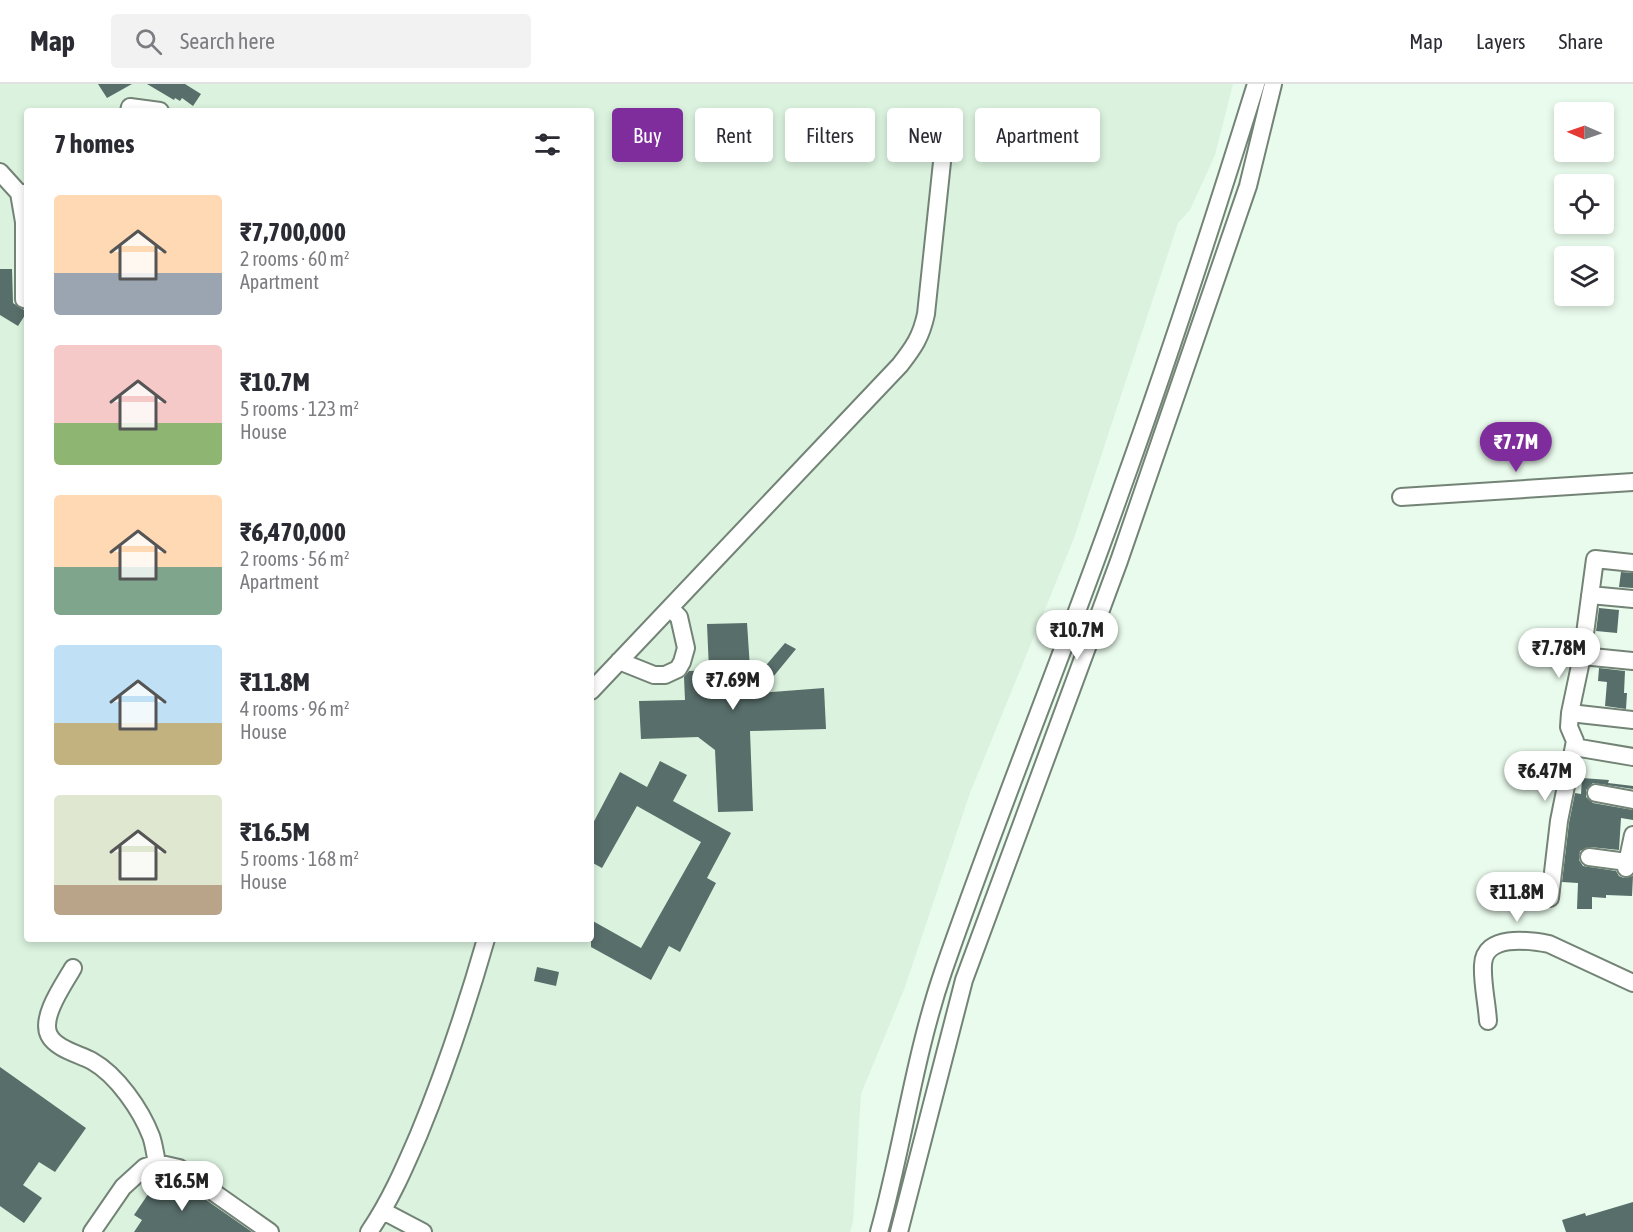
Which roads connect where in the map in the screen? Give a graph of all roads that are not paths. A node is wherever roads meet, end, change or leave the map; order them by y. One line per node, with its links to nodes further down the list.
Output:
1 (1256, 84): 38 (street)
2 (1273, 84): 39 (street)
3 (942, 162): 14 (street)
4 (0, 172): 5 (street)
5 (23, 193): 6 (street)
6 (24, 222)
7 (24, 222): 8 (street)
8 (24, 299)
9 (1633, 482): 10 (street)
10 (1401, 498)
11 (1633, 563): 12 (street)
12 (1590, 595): 13 (street); 15 (street)
13 (1633, 599)
14 (669, 608): 16 (street); 16 (street)
15 (1581, 656): 17 (street); 19 (street)
16 (619, 661): 18 (street)
17 (1633, 661)
18 (594, 688)
19 (1570, 713): 20 (street); 21 (street)
20 (1633, 720)
21 (1574, 747): 22 (street); 27 (street)
22 (1633, 757)
23 (1596, 793): 24 (street)
24 (1633, 800)
25 (1633, 835): 26 (street)
26 (1590, 856)
27 (1550, 898)
28 (485, 942): 33 (street)
29 (74, 968): 32 (street)
30 (1633, 983): 31 (street)
31 (1488, 1021)
32 (157, 1163): 34 (street); 35 (street)
33 (383, 1211): 36 (street); 37 (street)
34 (92, 1232)
35 (270, 1232)
36 (369, 1232)
37 (423, 1232)
38 (879, 1232)
39 (899, 1232)

